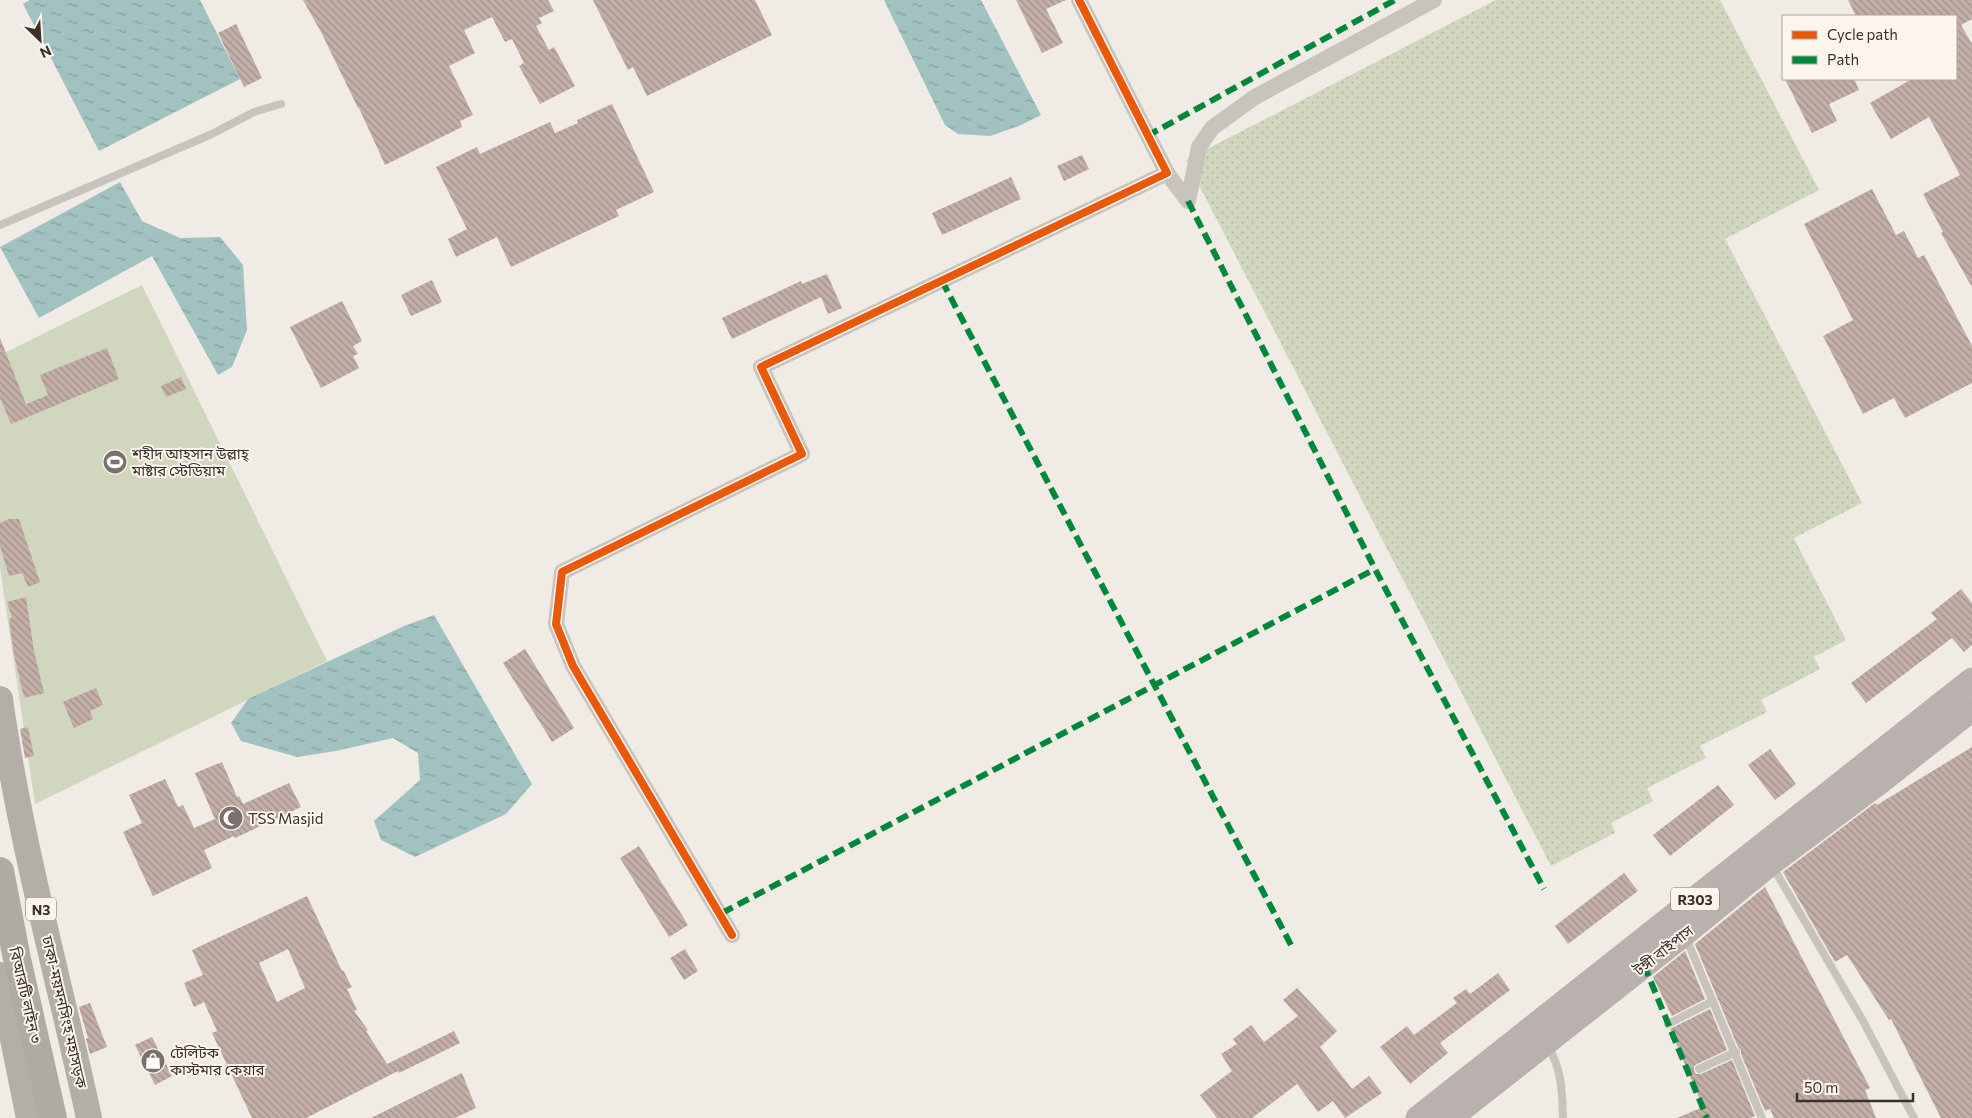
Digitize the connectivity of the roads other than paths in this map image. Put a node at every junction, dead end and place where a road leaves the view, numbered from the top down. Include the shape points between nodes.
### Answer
1 (1079, 0) edge
2 (1434, 0) edge
3 (281, 104) dead end
4 (1168, 173) junction
5 (0, 225) edge
6 (1972, 680) edge
7 (0, 699) edge
8 (1972, 709) edge
9 (1771, 863) junction
10 (0, 871) edge
11 (1684, 934) junction
12 (732, 936) dead end
13 (0, 975) edge
14 (1714, 1001) junction
15 (1668, 1024) dead end
16 (1546, 1042) junction
17 (1736, 1052) junction
18 (1699, 1069) dead end
19 (1760, 1117) edge
20 (29, 1118) edge
21 (53, 1118) edge
22 (90, 1118) edge
23 (1418, 1118) edge
24 (1450, 1118) edge
25 (1564, 1118) edge
26 (1914, 1118) edge

1 - 4 street
2 - 4 street via 1255,97 1212,128 1199,147 1188,201
3 - 5 lane via 254,112 212,134
4 - 12 street via 761,367 802,454 562,572 556,624 573,666
6 - 23 main road, R303
7 - 22 highway, ঢাকা-ময়মনসিংহ মহাসড়ক / N3 via 33,876
8 - 9 main road, টঙ্গী বাইপাস / R303
9 - 11 main road, টঙ্গী বাইপাস / R303
9 - 26 lane via 1863,1021
10 - 21 highway, বিআরটি লাইন ৩
11 - 14 lane
11 - 16 main road, টঙ্গী বাইপাস / R303
13 - 20 highway
14 - 15 lane
14 - 17 lane
16 - 24 main road, টঙ্গী বাইপাস / R303
16 - 25 lane via 1557,1061
17 - 18 lane
17 - 19 lane

